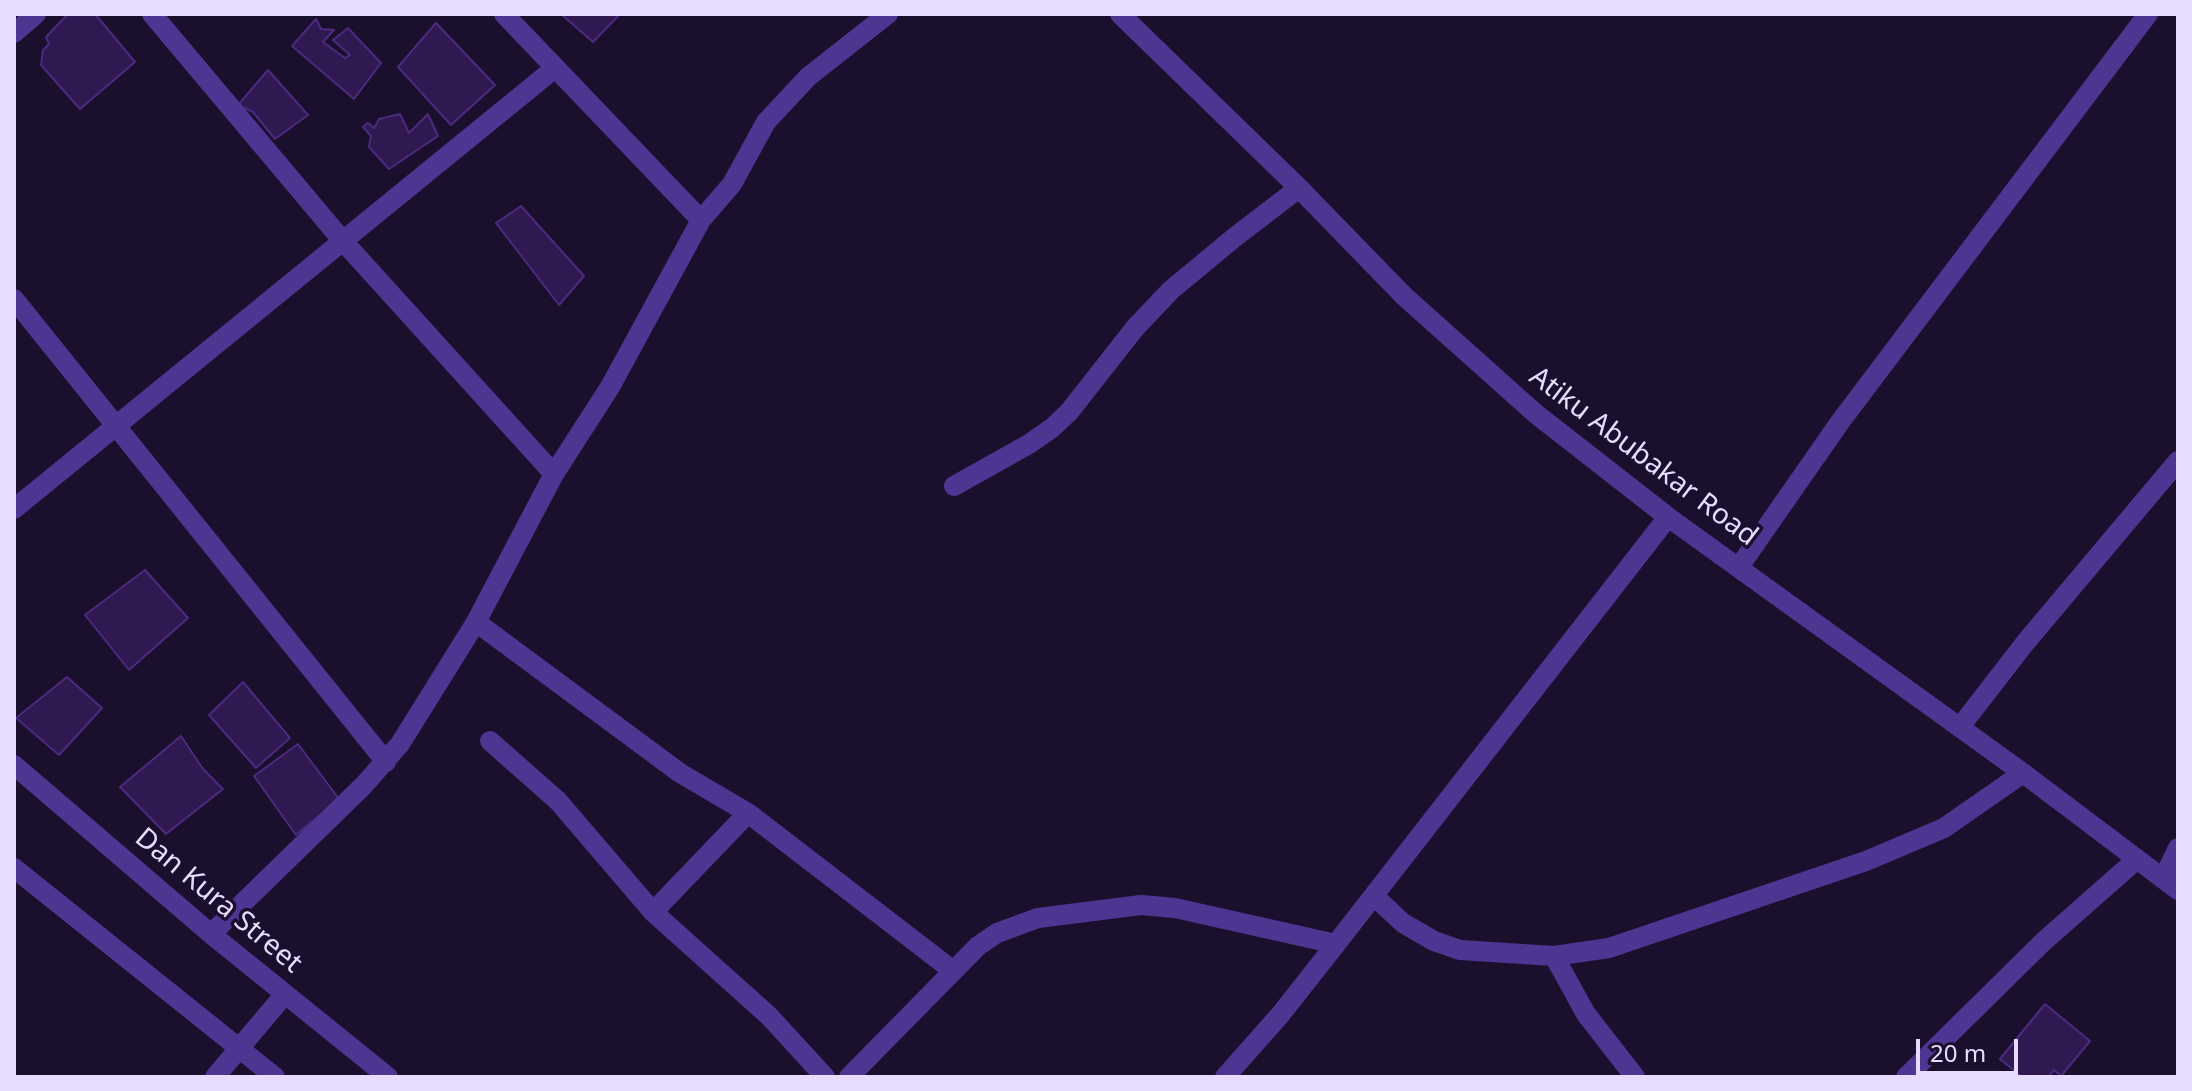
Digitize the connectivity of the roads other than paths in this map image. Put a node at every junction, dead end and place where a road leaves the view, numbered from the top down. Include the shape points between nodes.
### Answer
1 (36, 14) edge
2 (152, 14) edge
3 (504, 14) edge
4 (888, 14) edge
5 (1120, 14) edge
6 (2148, 14) edge
7 (14, 33) edge
8 (555, 68) junction
9 (1299, 188) junction
10 (701, 220) junction
11 (342, 240) junction
12 (14, 299) edge
13 (116, 426) junction
14 (2178, 461) edge
15 (554, 474) junction
16 (954, 486) dead end
17 (14, 509) edge
18 (1668, 517) junction
19 (1739, 567) junction
20 (476, 622) junction
21 (1960, 727) junction
22 (490, 741) dead end
23 (386, 762) junction
24 (14, 765) edge
25 (2023, 773) junction
26 (748, 813) junction
27 (2178, 848) edge
28 (2136, 860) junction
29 (14, 868) edge
30 (2170, 884) edge
31 (1374, 896) junction
32 (653, 912) junction
33 (211, 934) junction
34 (1336, 944) junction
35 (1554, 956) junction
36 (952, 970) junction
37 (285, 994) junction
38 (239, 1048) junction
39 (215, 1077) edge
40 (275, 1077) edge
41 (388, 1077) edge
42 (825, 1077) edge
43 (849, 1077) edge
44 (1225, 1077) edge
45 (1635, 1077) edge
46 (1906, 1077) edge

1 - 7 street
2 - 11 street
3 - 8 street
4 - 10 street via 787,98 766,122 732,184
5 - 9 street, Atiku Abubakar Road
6 - 19 street via 1840,422
8 - 10 street
8 - 11 street
9 - 16 street via 1171,290 1052,428
9 - 18 street, Atiku Abubakar Road via 1468,354
10 - 15 street via 610,387
11 - 13 street
11 - 15 street
12 - 13 street
13 - 17 street
13 - 23 street
14 - 21 street
15 - 20 street
18 - 19 street, Atiku Abubakar Road
18 - 31 street
19 - 21 street, Atiku Abubakar Road
20 - 23 street
20 - 26 street via 680,773
21 - 25 street, Atiku Abubakar Road
22 - 32 street via 558,801
23 - 33 street
24 - 33 street, Dan Kura Street
25 - 28 street, Atiku Abubakar Road
25 - 35 street via 1944,828 1866,861 1609,948
26 - 32 street
26 - 36 street
27 - 30 street
28 - 30 street, Atiku Abubakar Road
28 - 46 street via 2043,942
29 - 38 street
31 - 34 street
31 - 35 street via 1403,923 1460,950
32 - 42 street via 769,1016
33 - 37 street, Dan Kura Street
34 - 36 street via 1141,905 1015,924 978,946
34 - 44 street
35 - 45 street via 1586,1014
36 - 43 street
37 - 38 street
37 - 41 street, Dan Kura Street
38 - 39 street
38 - 40 street

